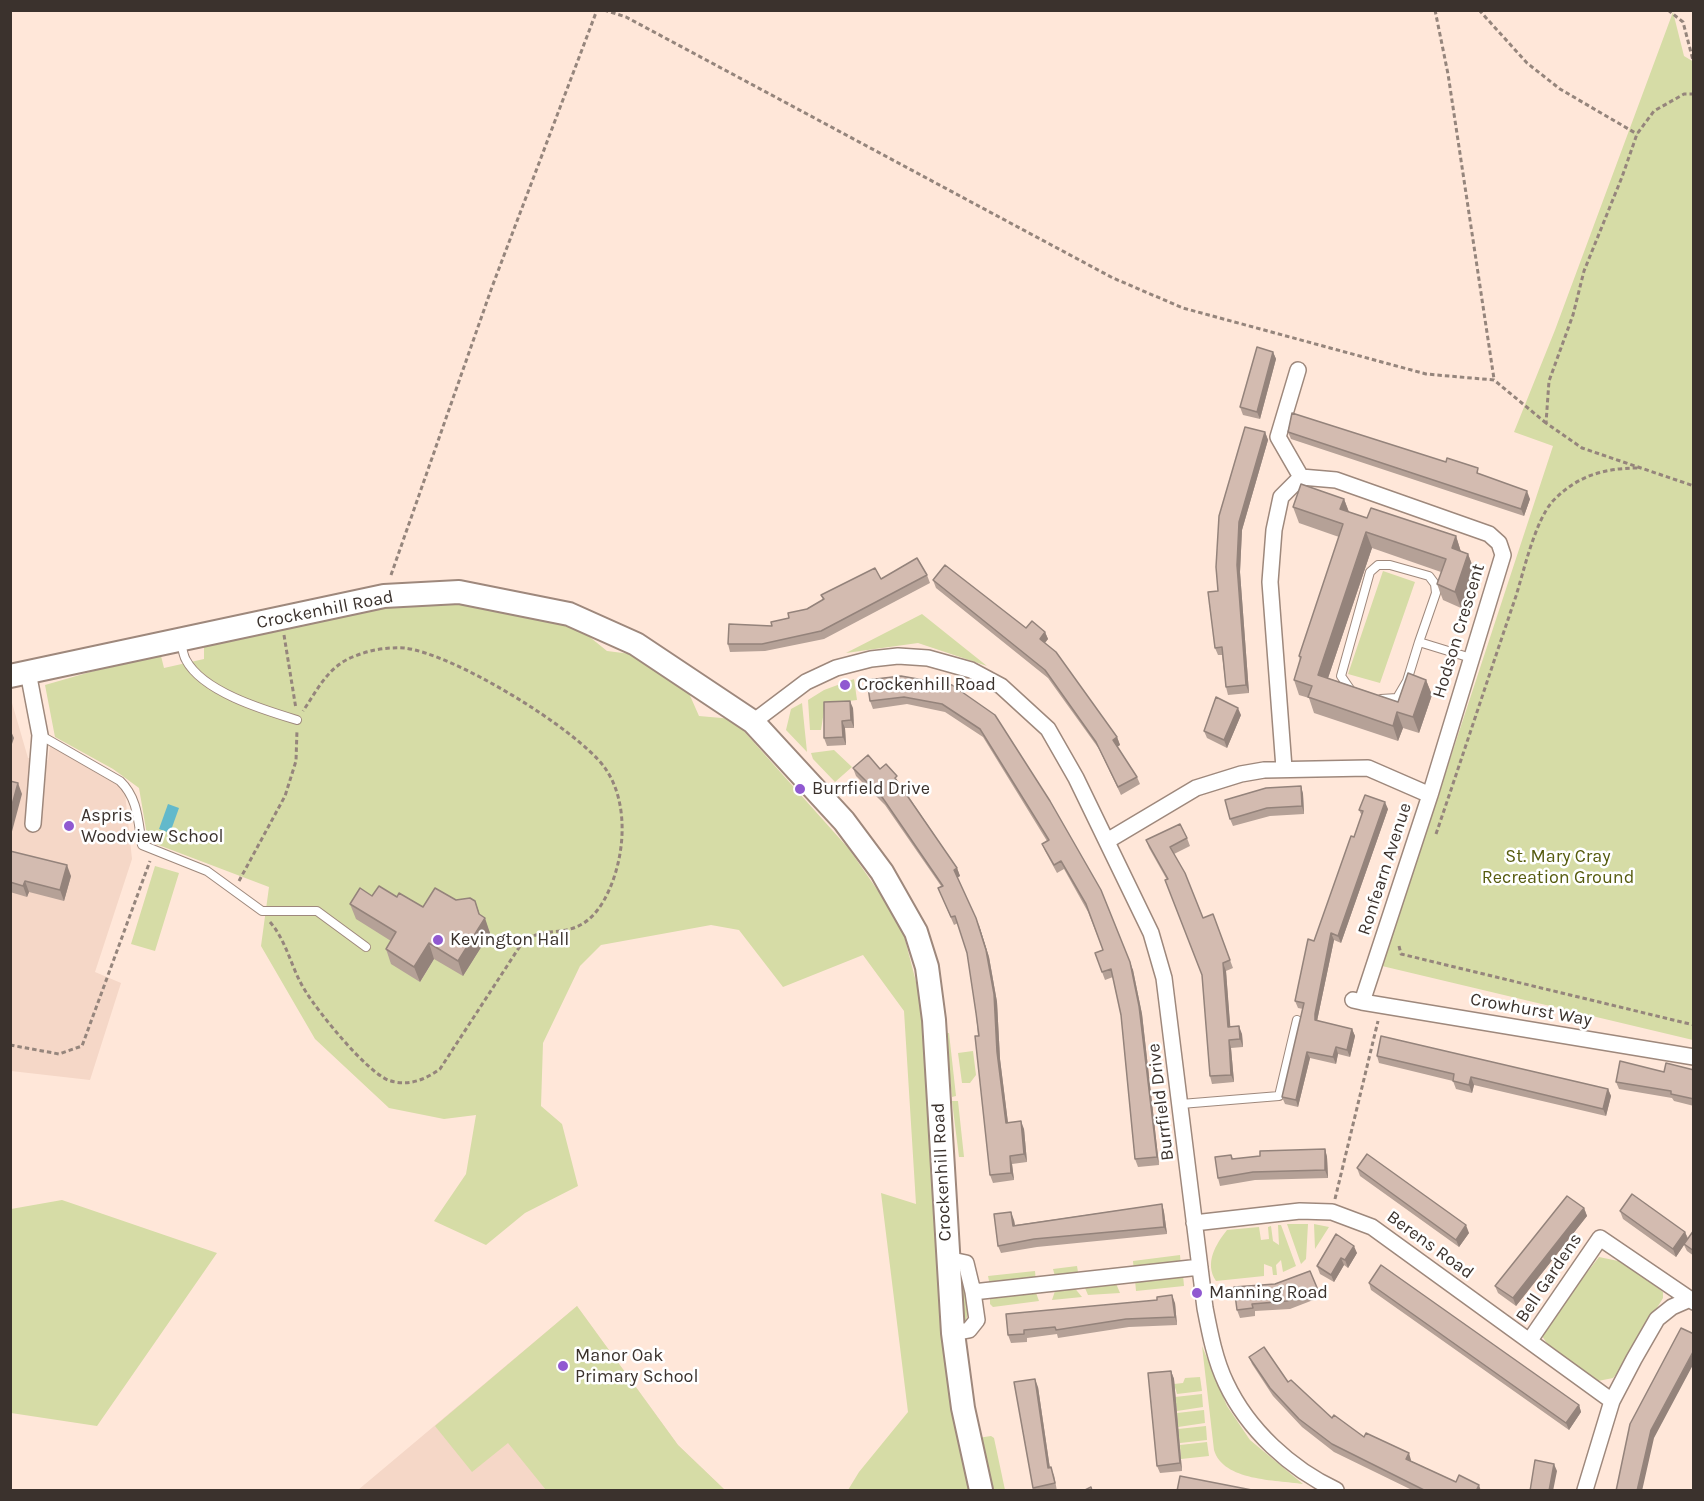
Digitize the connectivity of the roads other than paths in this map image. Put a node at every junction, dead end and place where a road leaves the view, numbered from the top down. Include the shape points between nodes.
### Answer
1 (1298, 370) dead end
2 (1301, 477) junction
3 (181, 640) junction
4 (1419, 642) junction
5 (1471, 658) junction
6 (20, 674) edge
7 (1357, 692) edge
8 (1367, 695) edge
9 (297, 720) road end
10 (753, 722) junction
11 (40, 735) junction
12 (1284, 768) junction
13 (1430, 795) junction
14 (33, 824) dead end
15 (1107, 841) junction
16 (366, 947) dead end
17 (1358, 1001) joint
18 (1297, 1020) edge
19 (1694, 1057) edge
20 (1181, 1104) junction
21 (1194, 1222) junction
22 (947, 1259) junction
23 (1200, 1266) junction
24 (973, 1292) junction
25 (1691, 1301) edge
26 (953, 1333) junction
27 (1530, 1340) junction
28 (1612, 1401) junction
29 (981, 1491) edge
30 (1336, 1491) edge
31 (1585, 1491) edge

1 - 2 street via 1278,437
2 - 5 street, Hodson Crescent via 1336,480 1490,534 1499,543 1501,565
2 - 12 street via 1281,496 1270,582
3 - 6 main road, Crockenhill Road
3 - 9 lane via 185,660 202,680 255,707
3 - 10 main road, Crockenhill Road via 384,596 459,592 569,614 636,644
4 - 5 lane
4 - 7 lane via 1436,593 1435,584 1429,576 1378,565 1370,572 1341,676 1347,688
4 - 8 lane via 1407,681 1397,698
5 - 13 street, Hodson Crescent
6 - 11 street
10 - 15 street, Burrfield Drive via 806,682 871,658 928,658 971,670 1001,686 1048,729
10 - 22 main road, Crockenhill Road via 844,821 882,872 916,932 927,966 934,1020
11 - 14 street
11 - 16 lane via 120,781 135,801 142,845 207,871 262,911 317,911
12 - 13 street, Ronfearn Avenue via 1368,768
12 - 15 street, Ronfearn Avenue via 1241,774 1196,788
13 - 17 street, Ronfearn Avenue
15 - 20 street, Burrfield Drive via 1151,933 1170,1008
17 - 19 street, Crowhurst Way
18 - 20 lane via 1279,1096
20 - 21 street, Burrfield Drive
21 - 23 street, Burrfield Drive
21 - 27 street, Berens Road via 1300,1211 1332,1212 1372,1227
22 - 24 street via 966,1263
22 - 26 main road, Crockenhill Road
23 - 24 street
23 - 30 street, Burrfield Drive via 1210,1335 1226,1385 1272,1446
24 - 26 street via 977,1320 969,1330
25 - 27 street, Bell Gardens via 1600,1238
25 - 28 street via 1672,1307 1657,1319
26 - 29 main road, Crockenhill Road
27 - 28 street, Berens Road
28 - 31 street

